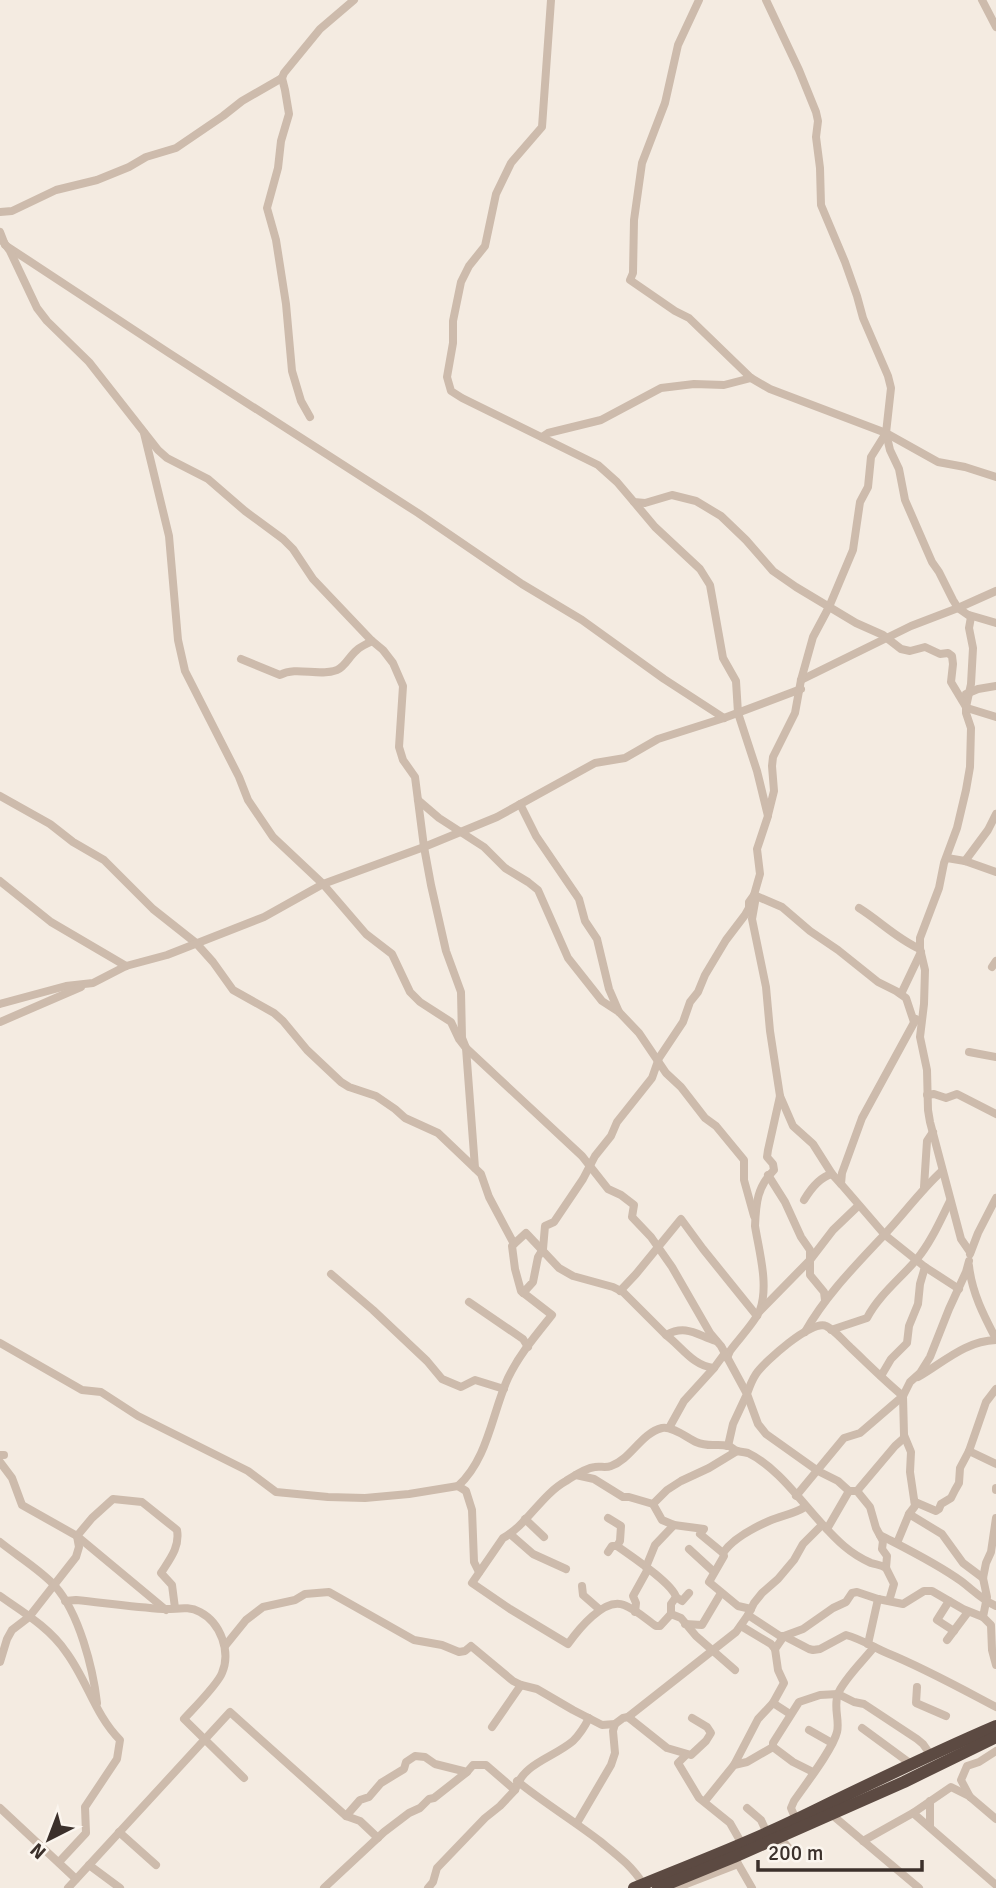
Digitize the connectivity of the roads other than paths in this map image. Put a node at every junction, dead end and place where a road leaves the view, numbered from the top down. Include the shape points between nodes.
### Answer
1 (354, 0) edge
2 (551, 0) edge
3 (699, 0) edge
4 (766, 0) edge
5 (982, 0) edge
6 (996, 27) edge
7 (282, 78) junction
8 (0, 212) edge
9 (0, 232) edge
10 (3, 241) edge
11 (751, 377) junction
12 (310, 417) dead end
13 (144, 433) junction
14 (886, 433) junction
15 (542, 437) junction
16 (996, 477) edge
17 (634, 502) junction
18 (996, 591) edge
19 (829, 607) junction
20 (958, 608) junction
21 (969, 615) junction
22 (996, 623) edge
23 (887, 638) junction
24 (372, 641) junction
25 (241, 659) dead end
26 (801, 685) junction
27 (996, 686) edge
28 (964, 695) junction
29 (966, 708) junction
30 (738, 713) junction
31 (996, 717) edge
32 (724, 718) junction
33 (0, 796) edge
34 (418, 800) junction
35 (520, 804) junction
36 (996, 814) edge
37 (768, 816) junction
38 (462, 832) junction
39 (424, 847) junction
40 (947, 858) junction
41 (965, 861) junction
42 (996, 872) edge
43 (0, 881) edge
44 (323, 884) junction
45 (754, 895) junction
46 (859, 908) dead end
47 (195, 943) junction
48 (920, 951) junction
49 (125, 966) junction
50 (90, 983) junction
51 (901, 994) junction
52 (0, 1004) edge
53 (924, 1004) junction
54 (619, 1012) junction
55 (0, 1022) edge
56 (914, 1022) junction
57 (466, 1048) junction
58 (969, 1052) dead end
59 (996, 1057) edge
60 (658, 1062) junction
61 (927, 1095) junction
62 (780, 1096) junction
63 (996, 1114) edge
64 (933, 1132) junction
65 (590, 1165) junction
66 (475, 1168) junction
67 (942, 1171) junction
68 (832, 1174) junction
69 (768, 1175) junction
70 (841, 1184) junction
71 (923, 1187) junction
72 (996, 1198) edge
73 (804, 1200) dead end
74 (950, 1201) junction
75 (858, 1206) junction
76 (755, 1219) junction
77 (885, 1235) junction
78 (514, 1244) junction
79 (658, 1247) junction
80 (543, 1249) junction
81 (969, 1257) junction
82 (917, 1259) junction
83 (810, 1261) junction
84 (925, 1267) junction
85 (331, 1274) dead end
86 (959, 1289) junction
87 (620, 1291) junction
88 (523, 1293) junction
89 (825, 1300) junction
90 (469, 1302) dead end
91 (759, 1313) junction
92 (996, 1315) edge
93 (989, 1326) junction
94 (831, 1330) junction
95 (805, 1332) junction
96 (666, 1335) junction
97 (996, 1339) edge
98 (716, 1341) junction
99 (0, 1343) edge
100 (528, 1347) junction
101 (726, 1355) junction
102 (715, 1368) junction
103 (881, 1376) junction
104 (910, 1382) junction
105 (996, 1389) edge
106 (504, 1390) junction
107 (747, 1394) junction
108 (903, 1396) junction
109 (669, 1428) junction
110 (904, 1435) junction
111 (728, 1446) junction
112 (737, 1451) junction
113 (969, 1451) junction
114 (1, 1457) edge
115 (996, 1464) edge
116 (818, 1471) junction
117 (576, 1475) junction
118 (457, 1486) junction
119 (853, 1491) junction
120 (796, 1496) junction
121 (915, 1502) junction
122 (653, 1504) junction
123 (805, 1507) junction
124 (909, 1514) junction
125 (608, 1518) dead end
126 (996, 1518) edge
127 (525, 1519) junction
128 (674, 1525) junction
129 (825, 1527) junction
130 (510, 1534) junction
131 (880, 1535) junction
132 (77, 1536) junction
133 (544, 1537) dead end
134 (0, 1542) edge
135 (897, 1543) junction
136 (617, 1546) junction
137 (689, 1549) dead end
138 (608, 1552) dead end
139 (723, 1553) junction
140 (994, 1553) edge
141 (647, 1568) junction
142 (886, 1568) junction
143 (566, 1569) dead end
144 (479, 1572) junction
145 (714, 1572) junction
146 (983, 1578) junction
147 (54, 1585) junction
148 (583, 1586) dead end
149 (689, 1593) dead end
150 (721, 1593) junction
151 (0, 1596) edge
152 (676, 1597) junction
153 (878, 1600) junction
154 (65, 1601) junction
155 (889, 1601) junction
156 (949, 1601) junction
157 (986, 1602) junction
158 (996, 1606) edge
159 (171, 1609) junction
160 (599, 1609) junction
161 (635, 1612) junction
162 (749, 1612) junction
163 (968, 1612) junction
164 (671, 1614) junction
165 (29, 1617) junction
166 (983, 1617) junction
167 (685, 1624) junction
168 (741, 1626) junction
169 (954, 1631) junction
170 (784, 1636) junction
171 (947, 1640) dead end
172 (871, 1645) junction
173 (225, 1646) junction
174 (775, 1649) junction
175 (713, 1651) junction
176 (1, 1655) edge
177 (996, 1665) edge
178 (735, 1670) dead end
179 (522, 1685) junction
180 (917, 1688) dead end
181 (838, 1694) junction
182 (773, 1703) junction
183 (996, 1707) edge
184 (97, 1708) junction
185 (790, 1714) junction
186 (946, 1716) dead end
187 (628, 1717) junction
188 (589, 1718) junction
189 (697, 1721) dead end
190 (615, 1724) junction
191 (996, 1726) edge
192 (492, 1727) dead end
193 (863, 1728) dead end
194 (809, 1730) dead end
195 (996, 1737) edge
196 (205, 1740) junction
197 (832, 1743) junction
198 (773, 1747) junction
199 (996, 1751) edge
200 (930, 1754) junction
201 (686, 1755) junction
202 (911, 1764) junction
203 (734, 1765) junction
204 (467, 1772) junction
205 (813, 1772) junction
206 (244, 1778) dead end
207 (516, 1786) junction
208 (970, 1797) junction
209 (705, 1801) junction
210 (930, 1801) junction
211 (0, 1808) edge
212 (747, 1808) dead end
213 (913, 1813) junction
214 (831, 1814) junction
215 (346, 1816) junction
216 (996, 1819) edge
217 (796, 1820) junction
218 (577, 1824) junction
219 (930, 1826) junction
220 (119, 1832) junction
221 (773, 1835) junction
222 (378, 1838) junction
223 (863, 1841) junction
224 (742, 1844) junction
225 (797, 1857) dead end
226 (736, 1861) junction
227 (59, 1862) junction
228 (89, 1865) junction
229 (156, 1865) dead end
230 (76, 1878) junction
231 (996, 1885) edge
232 (639, 1886) edge
233 (68, 1888) edge
234 (120, 1888) edge
235 (324, 1888) edge
236 (428, 1888) edge
237 (658, 1888) edge
238 (676, 1888) edge
239 (752, 1888) edge
240 (919, 1888) edge

1 - 7 street via 320,29
2 - 15 street via 542,127 511,163 496,194 485,246 461,282 447,377 451,391
3 - 11 street via 678,45 665,103 642,163 630,280 688,318
4 - 14 street via 816,112 821,205 888,376
5 - 6 street
7 - 8 street via 176,148
7 - 12 street via 289,114 267,208 281,265 292,371
9 - 10 street
10 - 13 street via 47,321 89,362
10 - 32 street
11 - 14 street via 770,389
11 - 15 street via 724,385 660,388 601,420
13 - 24 street via 167,458 208,479 283,539 313,579
13 - 44 street via 169,536 185,671 248,800 273,837
14 - 16 street via 937,462
14 - 19 street via 872,457 853,551
14 - 20 street via 909,513
15 - 17 street via 598,465
17 - 19 street via 672,495 710,508 779,576
17 - 30 street via 705,575 723,658 736,681
18 - 20 street
19 - 23 street
19 - 26 street via 813,637
20 - 21 street
20 - 23 street
21 - 22 street
21 - 28 street via 971,684
23 - 26 street
23 - 28 street via 906,651 925,647 948,653 953,664 951,682
24 - 25 street via 356,650 339,670 289,670 280,675
24 - 34 street via 393,663 403,686 399,747 415,777
26 - 30 street
26 - 37 street via 795,713 773,757 774,791
27 - 28 street
28 - 29 street
29 - 31 street
29 - 40 street via 971,728 970,772
30 - 32 street
30 - 37 street
32 - 35 street via 658,739 625,758 596,763
33 - 47 street via 104,860
34 - 38 street
34 - 39 street
35 - 38 street
35 - 54 street via 579,899 585,921 597,939 608,989
36 - 41 street
37 - 45 street via 757,849 760,874
38 - 39 street
38 - 54 street via 538,890 568,958 602,1001
39 - 44 street
39 - 57 street via 446,951 461,992
40 - 41 street
40 - 48 street via 920,938
41 - 42 street
43 - 49 street via 51,922
44 - 47 street via 264,918
44 - 57 street via 366,934 392,954 410,992 451,1022
45 - 51 street via 782,907 878,982
45 - 60 street
45 - 62 street via 752,919
46 - 48 street
47 - 49 street
47 - 66 street via 233,990 274,1013 341,1082 376,1096 405,1118 433,1130
48 - 51 street
48 - 53 street via 925,970
49 - 50 street
50 - 52 street
50 - 55 street
51 - 56 street
53 - 56 street
53 - 61 street via 920,1037
54 - 60 street
56 - 70 street via 862,1118
57 - 65 street
57 - 66 street
58 - 59 street
60 - 65 street via 652,1078
60 - 76 street via 744,1160 744,1180
61 - 63 street via 946,1098 957,1094
61 - 64 street
62 - 68 street via 793,1126 813,1144
62 - 69 street via 767,1157 774,1170
64 - 67 street
64 - 71 street via 927,1141
65 - 79 street via 608,1189 634,1205 632,1217
65 - 80 street via 554,1222 545,1226
66 - 78 street
67 - 71 street
67 - 74 street
68 - 70 street
68 - 73 street
69 - 76 street
69 - 83 street via 810,1250
70 - 75 street
71 - 77 street
72 - 81 street
74 - 81 street
74 - 82 street
75 - 77 street
75 - 83 street
76 - 91 street via 764,1271
77 - 82 street
77 - 89 street
78 - 80 street via 526,1233
78 - 88 street via 515,1269
79 - 87 street
79 - 91 street via 681,1219
79 - 98 street
80 - 87 street via 573,1276
80 - 88 street via 533,1282
81 - 86 street
81 - 93 street via 974,1291
82 - 84 street
82 - 94 street via 867,1318
83 - 89 street via 810,1275
83 - 91 street
84 - 86 street
84 - 103 street via 907,1343
85 - 106 street via 442,1379 461,1387 475,1380
86 - 104 street via 930,1357
87 - 96 street
88 - 100 street via 552,1315
89 - 95 street
90 - 100 street
91 - 101 street
92 - 93 street
93 - 97 street
94 - 95 street via 821,1325
94 - 103 street
95 - 107 street via 764,1365
96 - 98 street via 685,1330
96 - 102 street via 694,1362
97 - 104 street via 962,1349
98 - 101 street
99 - 118 street via 82,1390 101,1392 138,1416 248,1471 276,1492 365,1498
100 - 106 street
101 - 102 street
101 - 107 street
102 - 109 street via 684,1401
103 - 108 street
104 - 108 street
105 - 113 street via 986,1402
106 - 118 street via 483,1448
107 - 111 street
107 - 116 street via 766,1434
108 - 110 street
108 - 116 street via 860,1433 844,1438
109 - 111 street via 700,1444
109 - 117 street via 651,1434 610,1467 594,1467
110 - 119 street
110 - 121 street via 911,1452
111 - 112 street
112 - 120 street via 767,1466
112 - 122 street via 681,1481
113 - 115 street
113 - 121 street via 948,1501 936,1511
114 - 132 street via 22,1505
116 - 119 street
116 - 120 street
117 - 122 street via 594,1479 623,1497
117 - 127 street
118 - 144 street via 466,1491 472,1510 474,1562
119 - 129 street
119 - 131 street via 870,1507
120 - 123 street
121 - 124 street
122 - 128 street via 662,1520
123 - 129 street
123 - 139 street via 755,1528
124 - 135 street
124 - 146 street via 942,1534 963,1563
125 - 136 street via 621,1526
126 - 140 street
127 - 130 street
127 - 133 street
128 - 139 street via 704,1530 700,1534
128 - 141 street via 655,1545
129 - 142 street via 846,1548
129 - 162 street via 803,1544
130 - 143 street via 533,1554
130 - 144 street
131 - 135 street
131 - 142 street
132 - 147 street via 79,1552
132 - 159 street
132 - 159 street via 113,1499 142,1502 177,1530 177,1548 161,1573 172,1585
134 - 147 street
135 - 157 street
136 - 138 street
136 - 141 street
137 - 145 street
139 - 145 street
140 - 146 street
141 - 152 street
141 - 161 street via 633,1596
142 - 155 street via 894,1584
144 - 160 street via 472,1583 568,1644
145 - 150 street via 706,1586
146 - 157 street
147 - 154 street
147 - 165 street
148 - 160 street via 583,1595
149 - 152 street via 682,1601
150 - 162 street
150 - 167 street via 702,1625
151 - 165 street
152 - 164 street
153 - 155 street
153 - 170 street via 852,1593 846,1602
153 - 172 street
154 - 159 street
154 - 184 street via 85,1646
155 - 156 street via 903,1604 932,1591
156 - 163 street
156 - 169 street via 937,1620
157 - 158 street
157 - 166 street
159 - 173 street via 200,1612 215,1625
160 - 161 street via 613,1603
161 - 164 street via 656,1626
162 - 168 street
162 - 170 street
163 - 166 street
163 - 169 street
164 - 167 street
165 - 176 street via 12,1630
165 - 184 street via 66,1651
166 - 177 street via 991,1625
167 - 175 street
168 - 174 street
168 - 175 street
169 - 171 street
170 - 172 street via 809,1650 846,1635
170 - 174 street
172 - 181 street via 864,1662
172 - 183 street
173 - 179 street via 263,1607 329,1592 414,1640 459,1652 471,1646
173 - 196 street via 222,1675 184,1719
174 - 182 street via 784,1683
175 - 178 street
175 - 187 street
179 - 188 street
179 - 192 street
180 - 186 street via 916,1703
181 - 185 street via 799,1702
181 - 197 street via 837,1734
181 - 200 street via 864,1704 917,1739
182 - 185 street
182 - 203 street via 758,1719
184 - 227 street via 120,1740 117,1759 85,1807 86,1833
185 - 198 street
187 - 190 street
187 - 201 street via 667,1748
188 - 190 street via 603,1725
188 - 207 street via 573,1740 526,1770
189 - 201 street via 711,1733 695,1752
190 - 218 street via 611,1765
191 - 200 highway
193 - 202 street
194 - 197 street
195 - 214 highway
196 - 206 street
196 - 215 street via 230,1712
196 - 220 street
197 - 205 street
198 - 203 street
198 - 205 street
199 - 208 street via 967,1766 961,1780
200 - 202 highway
201 - 209 street via 678,1763 693,1791
202 - 217 highway
203 - 209 street
204 - 207 street via 472,1765 486,1765
204 - 215 street via 415,1756
204 - 222 street
205 - 217 street via 791,1808
207 - 218 street
207 - 236 street via 437,1868
208 - 210 street via 951,1787
208 - 216 street
209 - 224 street via 730,1823
210 - 213 street
210 - 219 street
211 - 227 street
212 - 221 street
213 - 219 street
213 - 223 street
214 - 221 highway
214 - 223 street
215 - 222 street via 360,1821
217 - 221 highway
218 - 232 street via 635,1871
219 - 231 street
220 - 228 street
220 - 229 street
221 - 224 highway
221 - 225 street
221 - 226 highway
222 - 235 street
223 - 240 street
224 - 232 highway
226 - 237 highway
226 - 238 street
226 - 239 street
227 - 230 street
228 - 230 street
228 - 234 street
230 - 233 street

